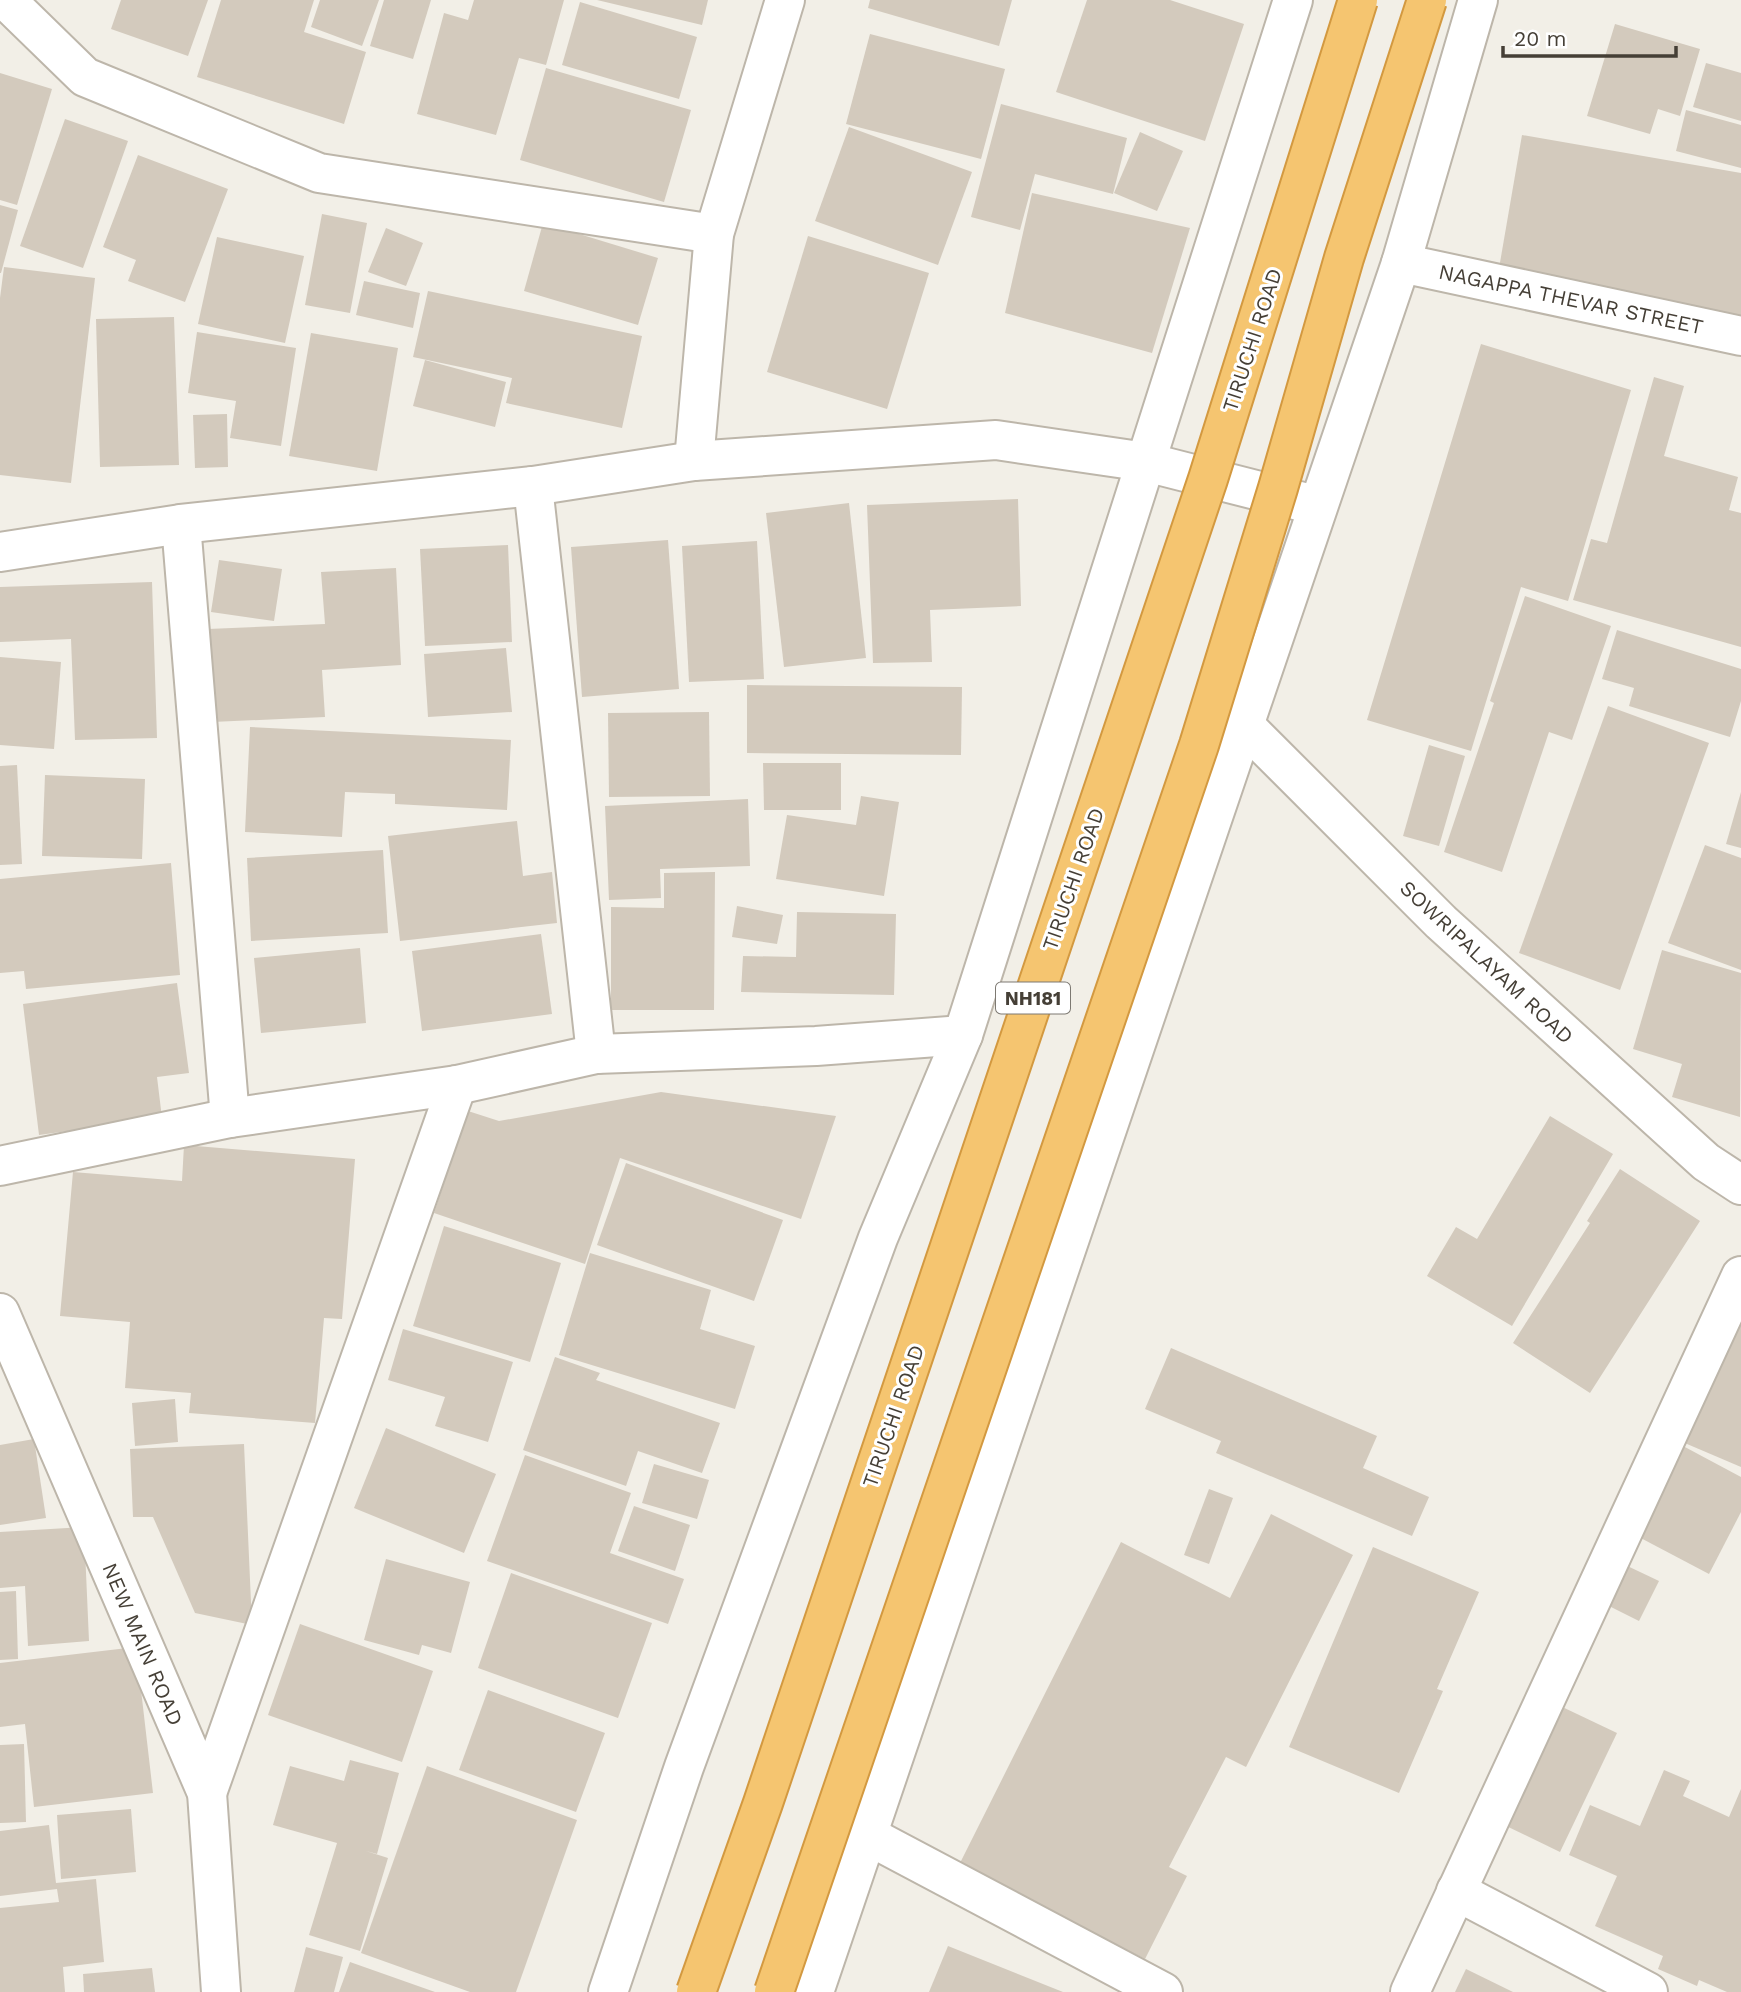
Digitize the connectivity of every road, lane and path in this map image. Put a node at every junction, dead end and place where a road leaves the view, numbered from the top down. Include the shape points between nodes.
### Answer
1 (6, 0) edge
2 (785, 0) edge
3 (1293, 0) edge
4 (1358, 0) edge
5 (1427, 0) edge
6 (1478, 0) edge
7 (715, 234) junction
8 (1401, 263) junction
9 (1741, 336) edge
10 (694, 461) junction
11 (1146, 462) junction
12 (533, 486) junction
13 (1319, 505) junction
14 (181, 524) junction
15 (0, 552) edge
16 (1245, 726) junction
17 (962, 1035) junction
18 (596, 1054) junction
19 (457, 1085) junction
20 (230, 1118) junction
21 (0, 1166) edge
22 (1740, 1179) edge
23 (1741, 1276) edge
24 (0, 1313) edge
25 (207, 1793) junction
26 (867, 1836) junction
27 (1456, 1891) junction
28 (221, 1992) edge
29 (608, 1992) edge
30 (696, 1992) edge
31 (774, 1992) edge
32 (814, 1992) edge
33 (1163, 1992) edge
34 (1410, 1992) edge
35 (1648, 1992) edge

1 - 7 street via 85,77 319,173
2 - 7 street
3 - 11 street
4 - 30 highway, TIRUCHI ROAD / NH181, bridge via 1208,479
5 - 31 highway, bridge via 1344,258 1199,746
6 - 8 street
7 - 10 street
8 - 9 street, NAGAPPA THEVAR STREET
8 - 13 street
10 - 11 street via 996,440
10 - 12 street
11 - 13 street
11 - 17 street
12 - 14 street
12 - 18 street
13 - 16 street
14 - 15 street
14 - 20 street
16 - 22 street, SOWRIPALAYAM ROAD via 1441,922 1706,1162
16 - 26 street
17 - 18 street
17 - 29 street via 878,1238 684,1767
18 - 19 street
19 - 20 street
19 - 25 street
20 - 21 street
23 - 27 street
24 - 25 street, NEW MAIN ROAD
25 - 28 street, NEW MAIN ROAD
26 - 32 street
26 - 33 street
27 - 34 street
27 - 35 street

